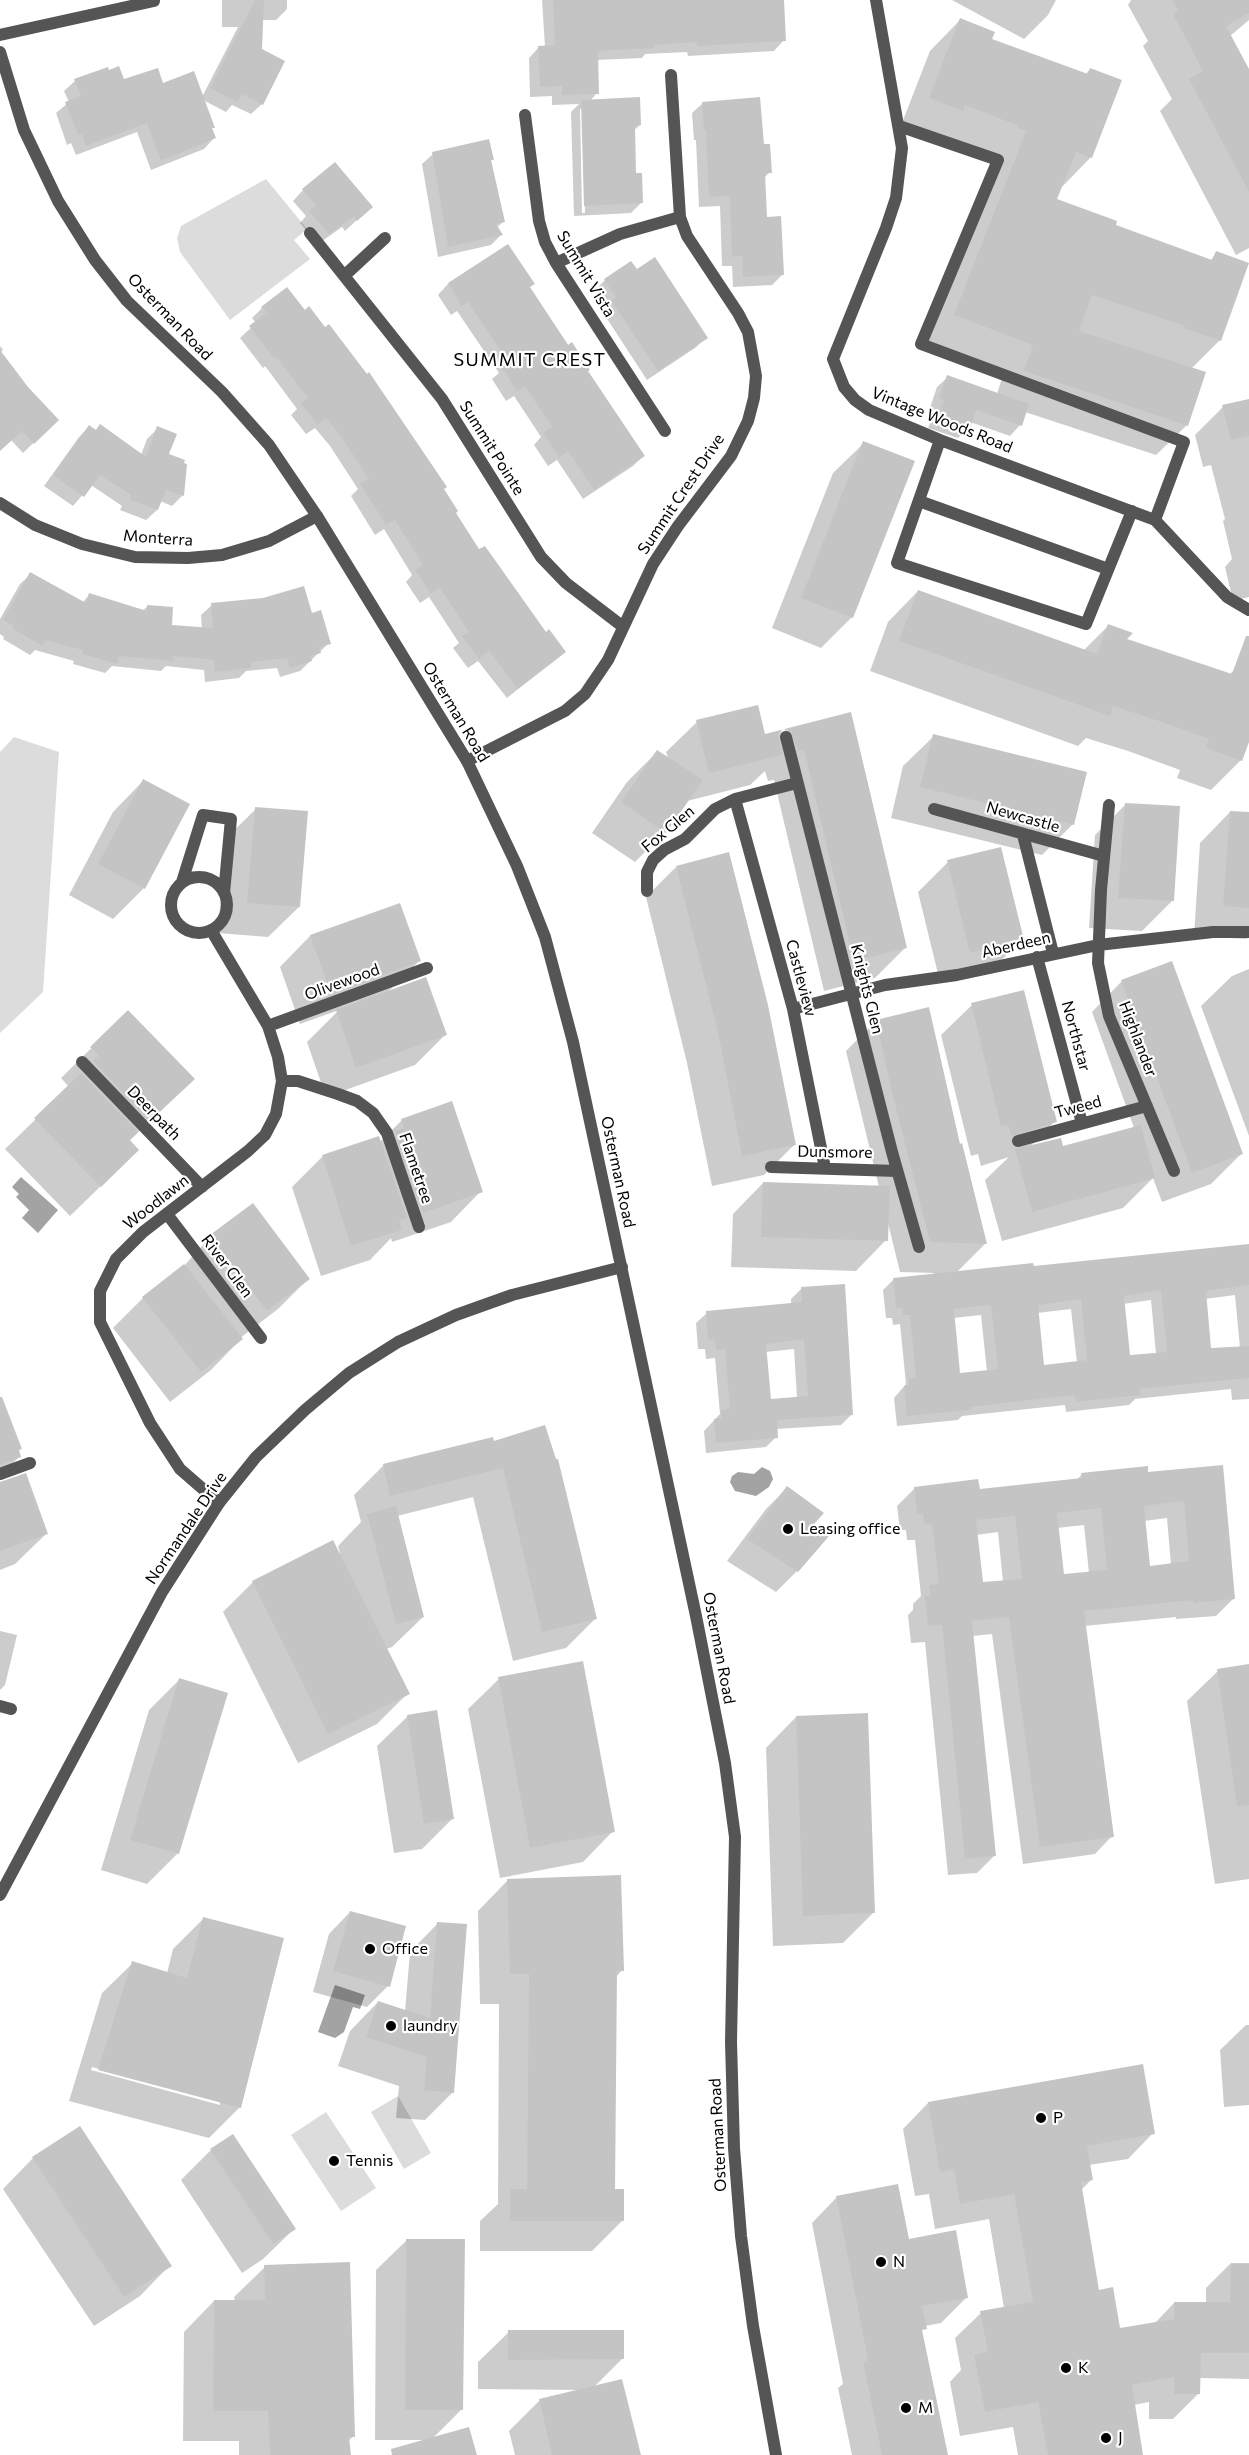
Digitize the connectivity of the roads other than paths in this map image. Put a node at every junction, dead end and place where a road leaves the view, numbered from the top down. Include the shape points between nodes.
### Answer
1 (876, 0) edge
2 (154, 1) edge
3 (0, 35) edge
4 (0, 52) edge
5 (671, 75) dead end
6 (525, 115) dead end
7 (899, 126) junction
8 (680, 217) junction
9 (310, 233) dead end
10 (385, 238) dead end
11 (556, 263) junction
12 (344, 276) junction
13 (665, 431) dead end
14 (940, 440) junction
15 (919, 501) junction
16 (0, 502) edge
17 (1132, 511) junction
18 (317, 516) junction
19 (1155, 520) junction
20 (1108, 569) junction
21 (1249, 610) edge
22 (622, 626) junction
23 (786, 737) dead end
24 (467, 761) junction
25 (797, 783) junction
26 (735, 799) junction
27 (1109, 805) dead end
28 (934, 809) dead end
29 (1023, 835) junction
30 (1104, 856) junction
31 (182, 882) junction
32 (647, 891) dead end
33 (224, 893) junction
34 (211, 930) junction
35 (1249, 932) edge
36 (1098, 945) junction
37 (1053, 953) junction
38 (1037, 957) junction
39 (427, 968) dead end
40 (851, 993) junction
41 (793, 1009) junction
42 (268, 1026) junction
43 (82, 1062) dead end
44 (282, 1081) junction
45 (1147, 1106) junction
46 (1082, 1123) junction
47 (1018, 1141) dead end
48 (771, 1167) dead end
49 (825, 1168) junction
50 (897, 1170) junction
51 (1174, 1171) dead end
52 (202, 1187) junction
53 (167, 1214) junction
54 (419, 1227) dead end
55 (919, 1247) dead end
56 (622, 1267) junction
57 (261, 1338) dead end
58 (30, 1463) dead end
59 (0, 1474) edge
60 (219, 1503) junction
61 (0, 1894) edge
62 (776, 2455) edge

1 - 7 street, Vintage Woods Road
2 - 3 street
4 - 18 street, Osterman Road via 24,130 58,201 95,260 127,301 222,392 268,445
5 - 8 street, Summit Crest Drive
6 - 11 street, Summit Vista via 539,221
7 - 14 street, Vintage Woods Road via 902,148 896,198 832,359 844,387 855,400 869,410
7 - 19 street via 998,160 921,344 1184,442
8 - 11 street via 620,234
8 - 22 street, Summit Crest Drive via 687,236 748,332 756,376 754,398 731,456 653,564
9 - 12 street, Summit Pointe
10 - 12 street
11 - 13 street, Summit Vista
12 - 22 street, Summit Pointe via 442,399 541,557 566,583
14 - 15 street
14 - 17 street, Vintage Woods Road
15 - 20 street
15 - 20 street via 897,563 1086,624
16 - 18 street, Monterra via 35,525 82,544 146,557 222,555 269,541
17 - 19 street, Vintage Woods Road
17 - 20 street
18 - 24 street, Osterman Road
19 - 21 street, Vintage Woods Road via 1227,597
22 - 24 street, Summit Crest Drive via 608,660 585,694 565,711
23 - 25 street, Knights Glen
24 - 56 street, Osterman Road via 517,866 545,938 573,1042
25 - 26 street, Fox Glen
25 - 40 street, Knights Glen
26 - 32 street, Fox Glen via 715,809 685,839 658,855 647,872
26 - 41 street, Castleview
27 - 30 street, Highlander
28 - 29 street, Newcastle
29 - 30 street, Newcastle
29 - 37 street
30 - 36 street, Highlander
31 - 33 street via 191,878 210,879
31 - 33 street via 202,815 231,819
31 - 34 street via 171,898 173,918 187,931
33 - 34 street via 226,912
34 - 42 street, Woodlawn
35 - 36 street, Aberdeen via 1213,932
36 - 37 street, Aberdeen
36 - 45 street, Highlander via 1109,1016
37 - 38 street, Aberdeen
38 - 40 street, Aberdeen
38 - 46 street, Northstar
39 - 42 street, Olivewood
40 - 41 street, Aberdeen
40 - 50 street, Knights Glen
41 - 49 street, Castleview
42 - 44 street, Woodlawn
43 - 52 street, Deerpath
44 - 52 street, Woodlawn via 276,1114 265,1135
44 - 54 street, Flametree via 298,1081 338,1094 373,1113 387,1133
45 - 46 street, Tweed
45 - 51 street, Highlander
46 - 47 street, Tweed
48 - 49 street, Dunsmore
49 - 50 street, Dunsmore
50 - 55 street, Knights Glen
52 - 53 street, Woodlawn
53 - 57 street, River Glen
53 - 60 street, Woodlawn via 116,1259 100,1292 100,1322 150,1423 180,1469
56 - 60 street, Normandale Drive via 512,1295 398,1342 349,1373 305,1410 256,1457
56 - 62 street, Osterman Road via 725,1763 735,1837 731,2042 734,2148 753,2326
58 - 59 street
60 - 61 street, Normandale Drive via 162,1592

